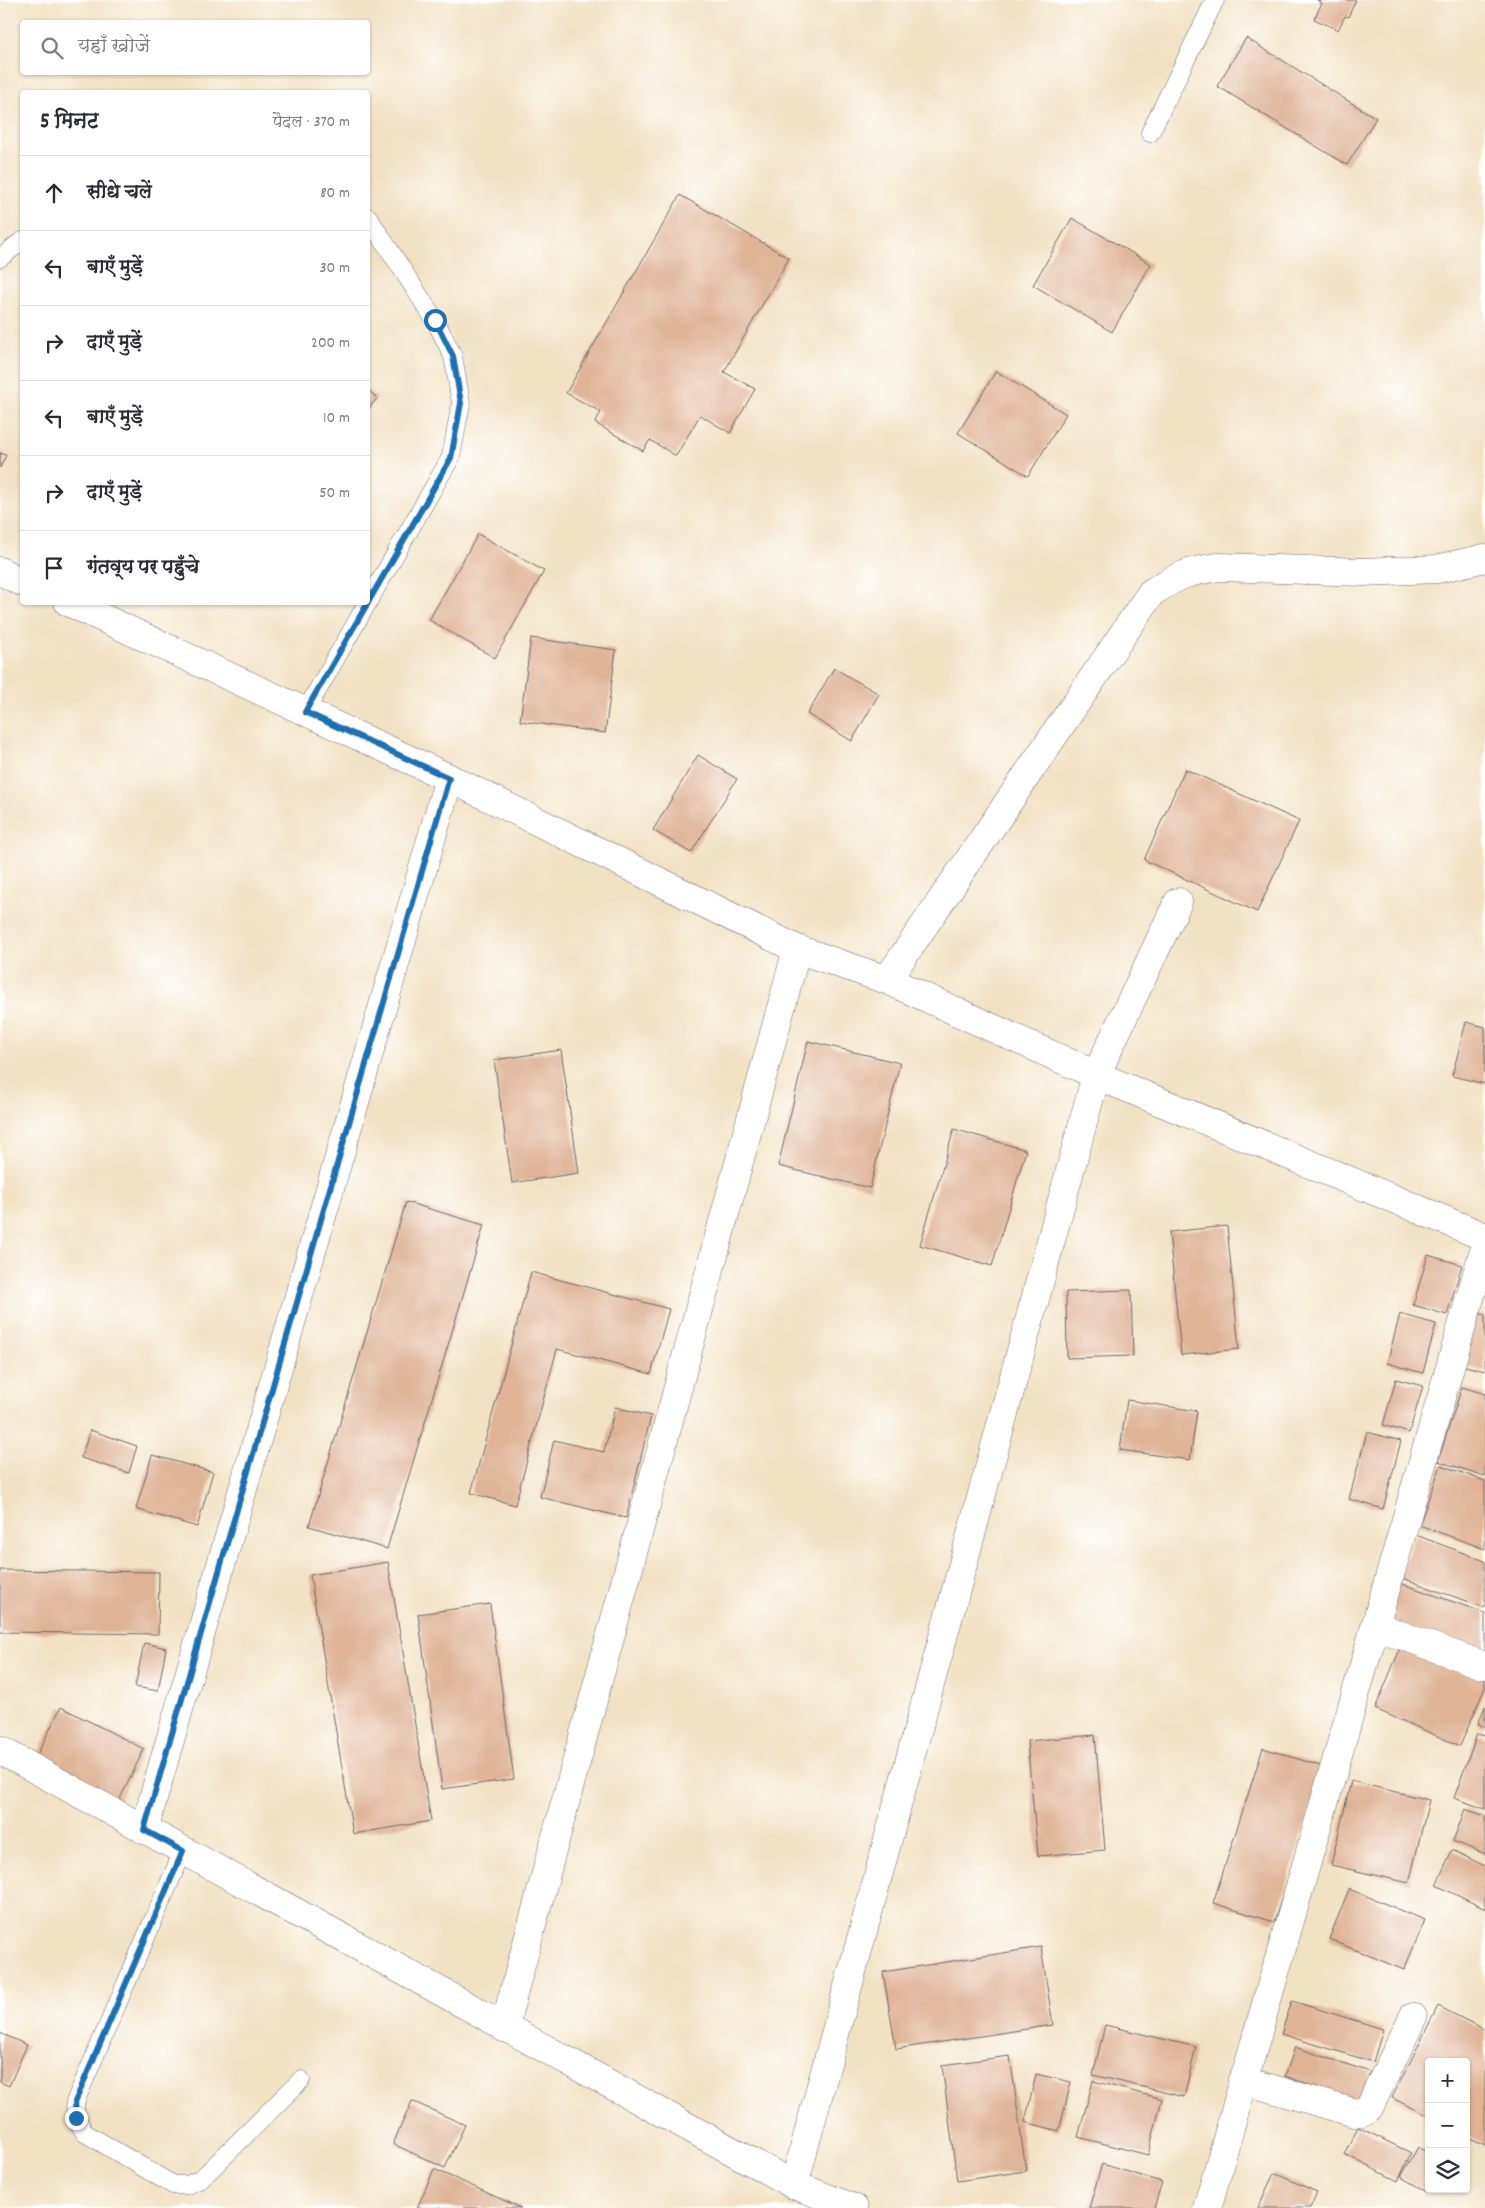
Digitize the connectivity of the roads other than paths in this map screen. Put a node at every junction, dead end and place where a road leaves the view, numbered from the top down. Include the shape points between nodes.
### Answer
1 (1215, 0) edge
2 (1150, 133) dead end
3 (370, 219) edge
4 (20, 243) edge
5 (0, 258) edge
6 (1485, 558) edge
7 (0, 571) edge
8 (20, 581) edge
9 (370, 599) edge
10 (74, 605) edge
11 (367, 605) edge
12 (305, 712) junction
13 (449, 778) junction
14 (1178, 902) dead end
15 (797, 949) junction
16 (887, 980) junction
17 (1096, 1075) junction
18 (1485, 1237) edge
19 (1485, 1246) edge
20 (1376, 1626) junction
21 (1485, 1665) edge
22 (0, 1750) edge
23 (144, 1830) junction
24 (183, 1851) junction
25 (1413, 2017) dead end
26 (504, 2028) junction
27 (301, 2080) dead end
28 (1242, 2080) junction
29 (794, 2185) junction
30 (854, 2208) edge
31 (1206, 2208) edge

1 - 2 lane
3 - 9 lane via 435,320 453,356 461,403 451,458
4 - 5 lane
6 - 16 street via 1437,569 1362,572 1219,567 1176,576 1151,593
7 - 8 street
10 - 12 street
11 - 12 lane
12 - 13 street
13 - 15 street
13 - 23 street
14 - 17 street
15 - 16 street
15 - 26 street
16 - 17 street
17 - 18 street
17 - 29 street
19 - 20 street
20 - 21 street
20 - 28 street
22 - 23 street
23 - 24 street
24 - 26 street
24 - 27 lane via 75,2102 76,2118 85,2133 173,2185 187,2185 201,2179
25 - 28 street via 1369,2108 1362,2112 1355,2113
26 - 29 street
28 - 31 street
29 - 30 street

